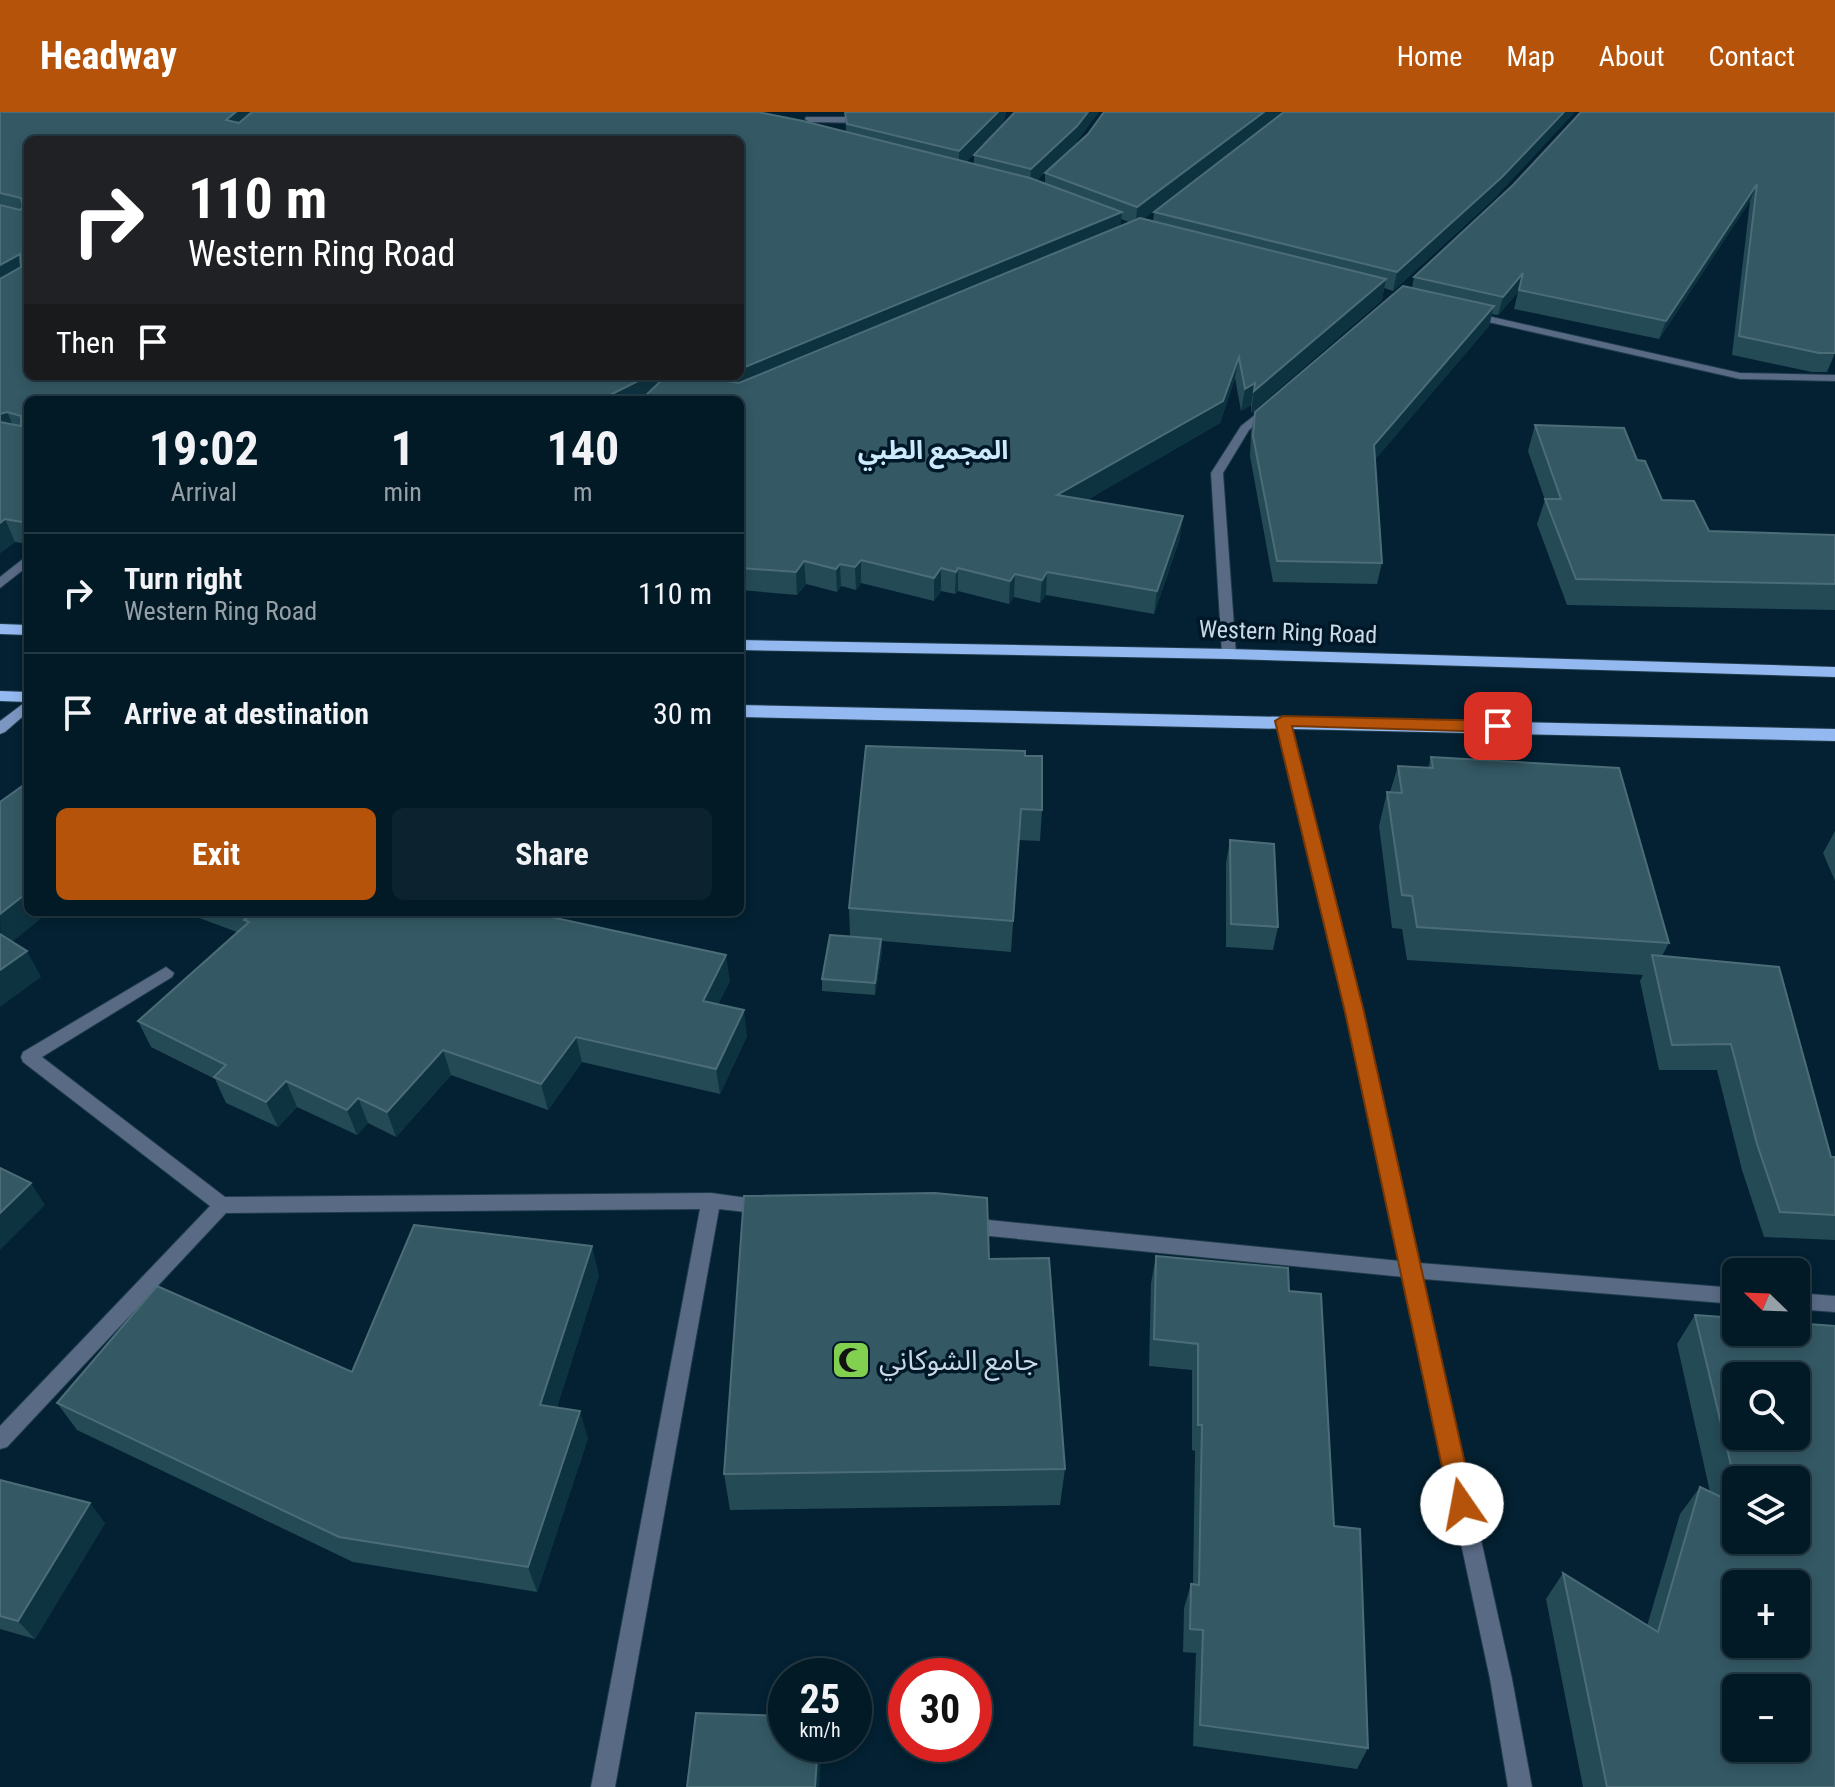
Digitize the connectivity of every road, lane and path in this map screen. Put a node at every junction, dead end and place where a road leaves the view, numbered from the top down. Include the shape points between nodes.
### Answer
1 (809, 120) edge
2 (870, 120) edge
3 (1456, 311) edge
4 (1835, 378) edge
5 (238, 380) edge
6 (219, 396) edge
7 (1280, 398) edge
8 (24, 563) edge
9 (0, 584) edge
10 (0, 629) edge
11 (24, 630) edge
12 (744, 645) edge
13 (1229, 654) junction
14 (1835, 672) edge
15 (0, 696) edge
16 (24, 697) edge
17 (24, 708) edge
18 (744, 711) edge
19 (1283, 721) junction
20 (0, 729) edge
21 (1835, 735) edge
22 (166, 973) dead end
23 (711, 1201) junction
24 (222, 1205) junction
25 (775, 1208) edge
26 (950, 1225) edge
27 (1411, 1270) junction
28 (1722, 1295) edge
29 (1810, 1302) edge
30 (1835, 1304) edge
31 (0, 1440) edge
32 (603, 1787) edge
33 (1520, 1787) edge

1 - 2 street
3 - 4 street via 1740,376
5 - 6 street
7 - 13 street via 1245,428 1217,473
8 - 9 street
10 - 11 main road
12 - 13 main road, Western Ring Road
13 - 14 main road, Western Ring Road
15 - 16 main road
17 - 20 street
18 - 19 main road
19 - 21 main road
19 - 27 street via 1355,1012
22 - 24 street via 29,1057
23 - 24 street
23 - 25 street
23 - 32 street
24 - 31 street
26 - 27 street
27 - 28 street
27 - 33 street
29 - 30 street

